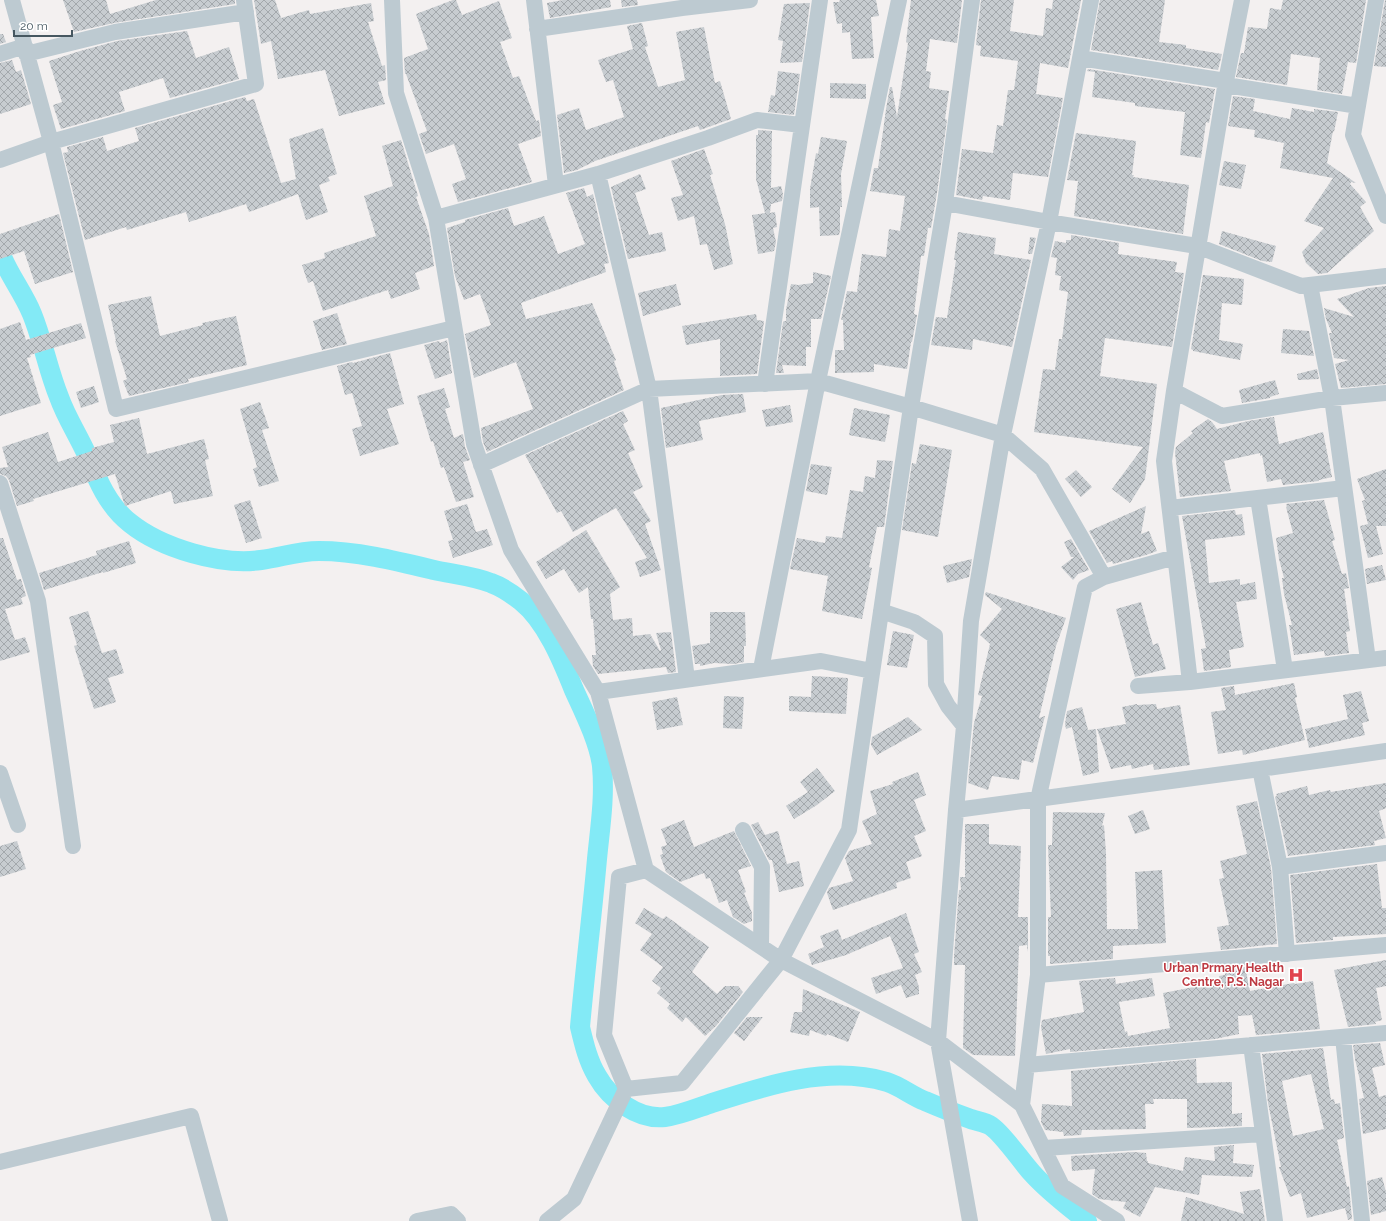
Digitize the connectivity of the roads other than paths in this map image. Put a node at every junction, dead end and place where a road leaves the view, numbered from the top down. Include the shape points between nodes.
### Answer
1 (12, 0) edge
2 (392, 0) edge
3 (534, 0) edge
4 (750, 0) edge
5 (820, 0) edge
6 (899, 0) edge
7 (972, 0) edge
8 (1091, 0) edge
9 (1242, 0) edge
10 (1376, 0) edge
11 (245, 6) edge
12 (538, 29) junction
13 (26, 50) junction
14 (0, 54) edge
15 (1080, 58) junction
16 (1226, 83) junction
17 (1358, 106) junction
18 (802, 126) junction
19 (51, 142) junction
20 (0, 160) edge
21 (598, 174) junction
22 (556, 185) junction
23 (945, 203) junction
24 (1386, 216) edge
25 (436, 218) junction
26 (1049, 222) junction
27 (1198, 248) junction
28 (1386, 276) edge
29 (1310, 285) junction
30 (454, 328) junction
31 (818, 381) junction
32 (765, 384) junction
33 (649, 389) junction
34 (1174, 391) junction
35 (1386, 393) edge
36 (1332, 398) junction
37 (911, 407) junction
38 (1003, 435) junction
39 (481, 465) junction
40 (0, 483) edge
41 (1344, 488) junction
42 (1258, 498) junction
43 (1170, 508) junction
44 (1175, 557) junction
45 (1104, 577) junction
46 (881, 611) junction
47 (1386, 658) edge
48 (1368, 660) junction
49 (761, 669) junction
50 (1285, 670) junction
51 (872, 671) junction
52 (687, 679) junction
53 (1190, 682) junction
54 (1138, 686) dead end
55 (598, 692) junction
56 (964, 726) junction
57 (1386, 751) edge
58 (1260, 769) junction
59 (0, 773) edge
60 (1038, 800) junction
61 (956, 810) junction
62 (18, 825) dead end
63 (743, 830) dead end
64 (73, 846) dead end
65 (1386, 853) edge
66 (1280, 866) junction
67 (646, 870) junction
68 (1386, 945) edge
69 (761, 946) junction
70 (1287, 954) junction
71 (781, 960) junction
72 (1038, 975) junction
73 (1386, 1033) edge
74 (1343, 1037) junction
75 (938, 1041) junction
76 (1251, 1045) junction
77 (1027, 1064) junction
78 (625, 1090) junction
79 (1022, 1105) junction
80 (1264, 1134) junction
81 (1044, 1148) junction
82 (0, 1162) edge
83 (220, 1221) edge
84 (417, 1221) edge
85 (458, 1221) edge
86 (547, 1221) edge
87 (970, 1221) edge
88 (1117, 1221) edge
89 (1275, 1221) edge
90 (1362, 1221) edge

1 - 13 street
2 - 25 street via 396,93
3 - 12 street
4 - 12 street
5 - 18 street
6 - 31 street
7 - 23 street
8 - 15 street
9 - 16 street
10 - 17 street
11 - 13 street
11 - 19 street via 256,84
12 - 22 street
13 - 14 street
13 - 19 street
15 - 16 street
15 - 26 street
16 - 17 street
16 - 27 street
17 - 24 street via 1353,135
18 - 21 street via 757,120
18 - 32 street
19 - 20 street
19 - 30 street via 116,409
21 - 22 street
21 - 33 street
22 - 25 street
23 - 26 street
23 - 37 street
25 - 30 street
26 - 27 street
26 - 38 street
27 - 29 street via 1301,286
27 - 34 street
28 - 29 street
29 - 36 street
30 - 39 street via 474,444
31 - 32 street
31 - 37 street
31 - 49 street
32 - 33 street
33 - 39 street
33 - 52 street
34 - 36 street via 1222,416
34 - 43 street via 1164,460
35 - 36 street
36 - 41 street
37 - 38 street
37 - 46 street
38 - 45 street via 1042,469
38 - 56 street via 971,621
39 - 55 street via 511,550
40 - 64 street via 38,601
41 - 42 street
41 - 48 street
42 - 43 street
42 - 50 street
43 - 44 street
44 - 45 street
44 - 53 street
45 - 60 street via 1085,587
46 - 51 street
46 - 56 street via 914,622 935,636 936,684 948,706
47 - 48 street
48 - 50 street
49 - 51 street via 821,661
49 - 52 street
50 - 53 street
51 - 71 street via 849,830
52 - 55 street
53 - 54 street
55 - 67 street
56 - 61 street
57 - 58 street
58 - 60 street
58 - 66 street
59 - 62 street
60 - 61 street
60 - 72 street
61 - 75 street
63 - 69 street via 762,868
65 - 66 street
66 - 70 street
67 - 69 street
67 - 78 street via 618,877 604,1036
68 - 70 street
69 - 71 street
70 - 72 street
71 - 75 street
71 - 78 street via 682,1083
72 - 77 street
73 - 74 street
74 - 76 street
74 - 90 street
75 - 79 street
75 - 87 street
76 - 77 street
76 - 80 street
77 - 79 street
78 - 86 street via 574,1199
79 - 81 street
80 - 81 street
80 - 89 street
81 - 88 street via 1062,1186
82 - 83 street via 192,1116
84 - 85 street via 451,1214

